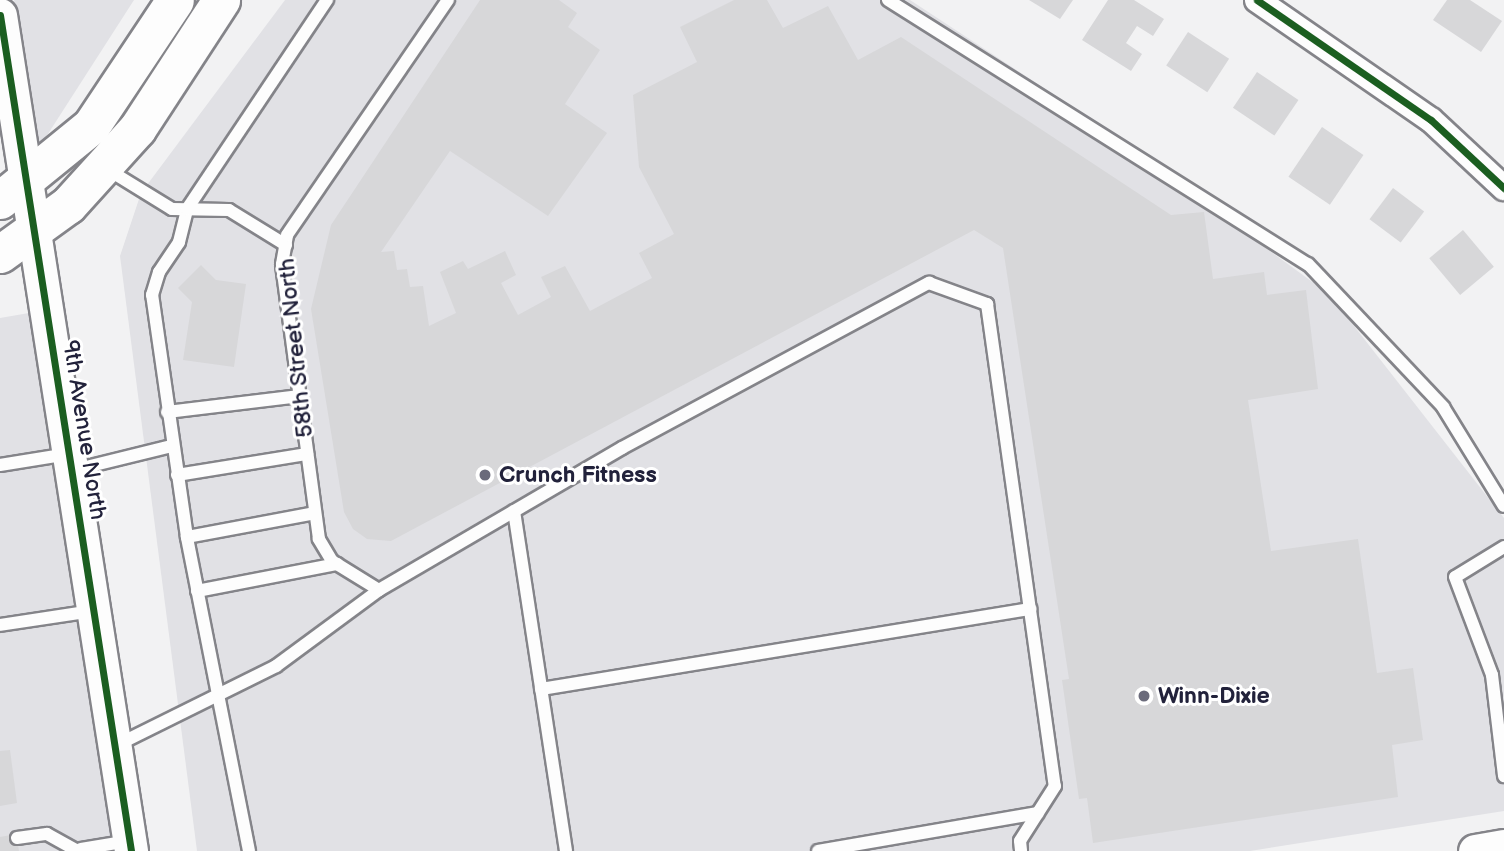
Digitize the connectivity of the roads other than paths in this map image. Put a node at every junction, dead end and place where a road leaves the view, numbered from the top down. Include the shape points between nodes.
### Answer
1 (175, 0) edge
2 (221, 0) edge
3 (327, 0) edge
4 (448, 0) edge
5 (888, 0) edge
6 (1256, 0) edge
7 (0, 15) edge
8 (104, 167) junction
9 (1504, 188) edge
10 (13, 192) edge
11 (187, 209) junction
12 (33, 235) junction
13 (286, 245) junction
14 (0, 254) edge
15 (300, 396) junction
16 (167, 411) junction
17 (172, 446) junction
18 (307, 454) junction
19 (70, 463) junction
20 (0, 465) edge
21 (177, 475) junction
22 (1504, 506) edge
23 (514, 511) junction
24 (315, 513) junction
25 (187, 537) junction
26 (1504, 547) edge
27 (337, 564) junction
28 (197, 590) junction
29 (379, 590) junction
30 (1030, 609) junction
31 (93, 611) junction
32 (0, 625) edge
33 (541, 690) junction
34 (222, 693) junction
35 (115, 746) junction
36 (1504, 776) edge
37 (1038, 813) junction
38 (17, 838) dead end
39 (130, 846) edge
40 (1504, 846) edge
41 (80, 850) edge
42 (249, 851) edge
43 (566, 851) edge
44 (818, 851) edge
45 (1021, 851) edge
46 (1475, 851) edge

1 - 10 main road via 91,127
2 - 8 main road via 137,130
3 - 11 lane
4 - 13 lane, 58th Street North
5 - 22 lane via 1308,264 1443,407
6 - 9 street via 1431,120
7 - 10 street, 9th Avenue North
8 - 11 lane via 172,209
8 - 12 main road
10 - 12 street, 9th Avenue North
11 - 13 lane via 229,210
11 - 16 lane via 178,242 159,272 152,295
12 - 14 main road
12 - 19 street, 9th Avenue North
13 - 15 lane, 58th Street North via 282,264
15 - 16 lane
15 - 18 lane, 58th Street North
16 - 17 lane
17 - 19 lane
17 - 21 lane
18 - 21 lane
18 - 24 lane, 58th Street North
19 - 20 lane
19 - 31 street, 9th Avenue North
21 - 25 lane
23 - 29 lane
23 - 30 lane via 674,417 929,283 987,304
23 - 33 lane
24 - 25 lane
24 - 27 lane, 58th Street North via 319,539
25 - 28 lane
26 - 36 lane via 1455,577 1492,675
27 - 28 lane
27 - 29 lane, 58th Street North
28 - 34 lane
29 - 34 lane via 276,666
30 - 33 lane
30 - 37 lane via 1055,786
31 - 32 lane
31 - 35 street, 9th Avenue North
33 - 43 lane
34 - 35 lane
34 - 42 lane
35 - 39 street, 9th Avenue North
37 - 44 lane
37 - 45 lane via 1020,841
38 - 41 lane via 47,834
39 - 41 lane
40 - 46 street

